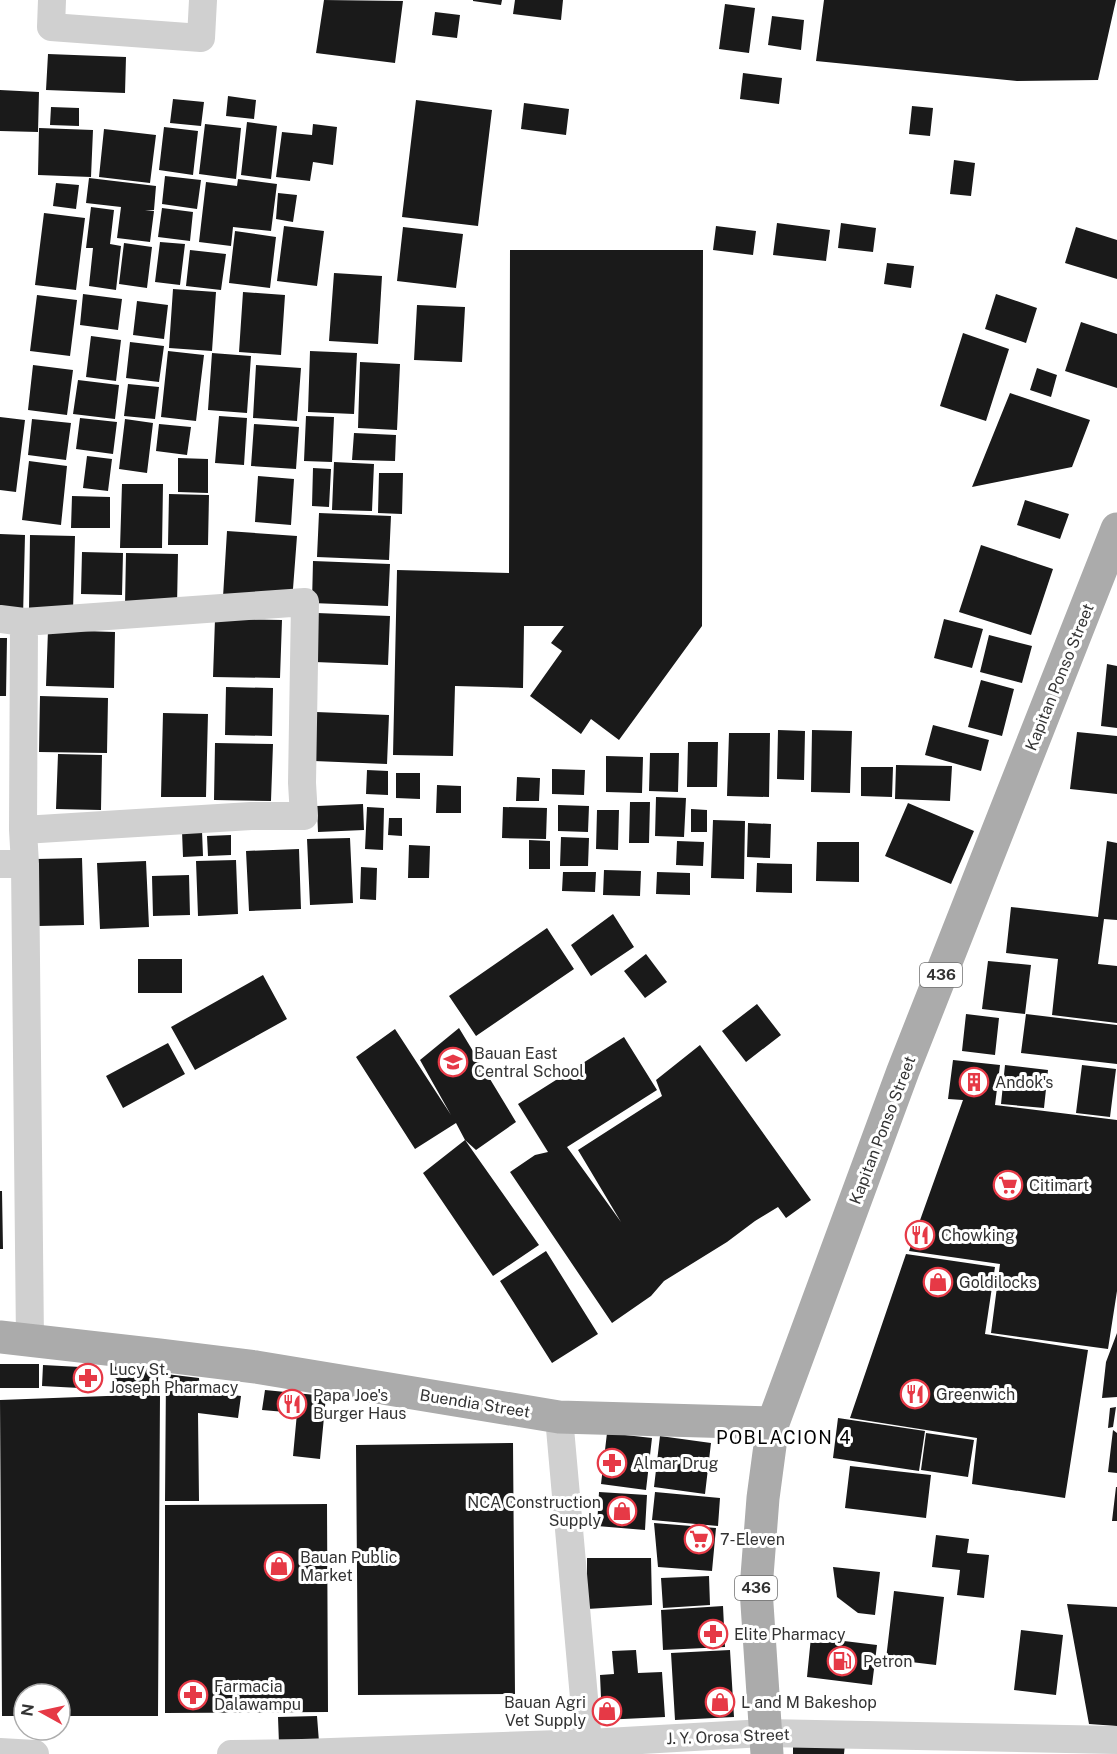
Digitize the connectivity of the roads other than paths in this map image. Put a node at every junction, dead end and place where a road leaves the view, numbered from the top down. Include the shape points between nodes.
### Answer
1 (51, 0) edge
2 (203, 0) edge
3 (1117, 529) edge
4 (12, 620) edge
5 (23, 831) junction
6 (12, 864) edge
7 (15, 1339) edge
8 (559, 1417) junction
9 (772, 1423) junction
10 (1117, 1740) edge
11 (766, 1744) edge
12 (589, 1749) edge
13 (0, 1752) edge
14 (35, 1754) edge
15 (231, 1754) edge
16 (302, 1754) edge

1 - 2 street via 51,27 201,38
3 - 9 main road, Kapitan Ponso Street / 436 via 903,1071
4 - 5 street
4 - 5 street via 305,602 304,816
5 - 6 street
6 - 7 street
7 - 8 main road, Buendia Street via 256,1367
8 - 9 main road, Buendia Street
8 - 12 street
9 - 11 main road, Kapitan Ponso Street / 436 via 756,1589
10 - 11 street, J. Y. Orosa Street
11 - 12 street, J. Y. Orosa Street
12 - 16 street, J. Y. Orosa Street
13 - 14 street
15 - 16 street, J. Y. Orosa Street

